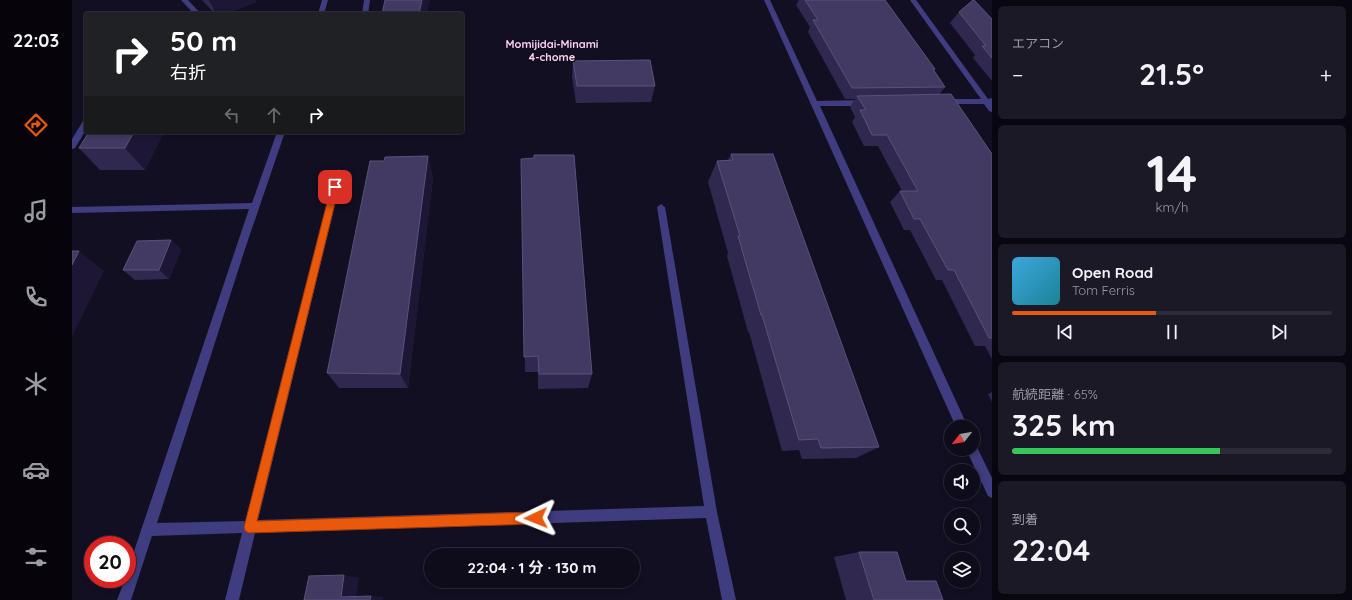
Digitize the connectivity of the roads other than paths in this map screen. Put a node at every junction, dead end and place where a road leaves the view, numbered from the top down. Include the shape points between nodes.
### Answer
1 (184, 0) edge
2 (325, 0) edge
3 (367, 0) edge
4 (767, 0) edge
5 (913, 0) edge
6 (196, 12) edge
7 (322, 12) edge
8 (365, 12) edge
9 (989, 101) edge
10 (931, 102) edge
11 (869, 103) edge
12 (814, 104) junction
13 (992, 109) edge
14 (84, 126) edge
15 (279, 134) edge
16 (72, 146) edge
17 (339, 172) dead end
18 (254, 206) junction
19 (661, 207) dead end
20 (72, 210) edge
21 (959, 420) edge
22 (975, 456) edge
23 (992, 492) edge
24 (711, 512) junction
25 (249, 527) junction
26 (149, 530) junction
27 (124, 600) edge
28 (232, 600) edge
29 (729, 600) edge

1 - 6 street
2 - 7 street
3 - 8 street
4 - 12 street
5 - 9 street
9 - 10 street
9 - 13 street
11 - 12 street
12 - 21 street
14 - 16 street
15 - 18 street
17 - 25 street
18 - 20 street
18 - 26 street
19 - 24 street
22 - 23 street
24 - 25 street
24 - 29 street
25 - 26 street
25 - 28 street
26 - 27 street

